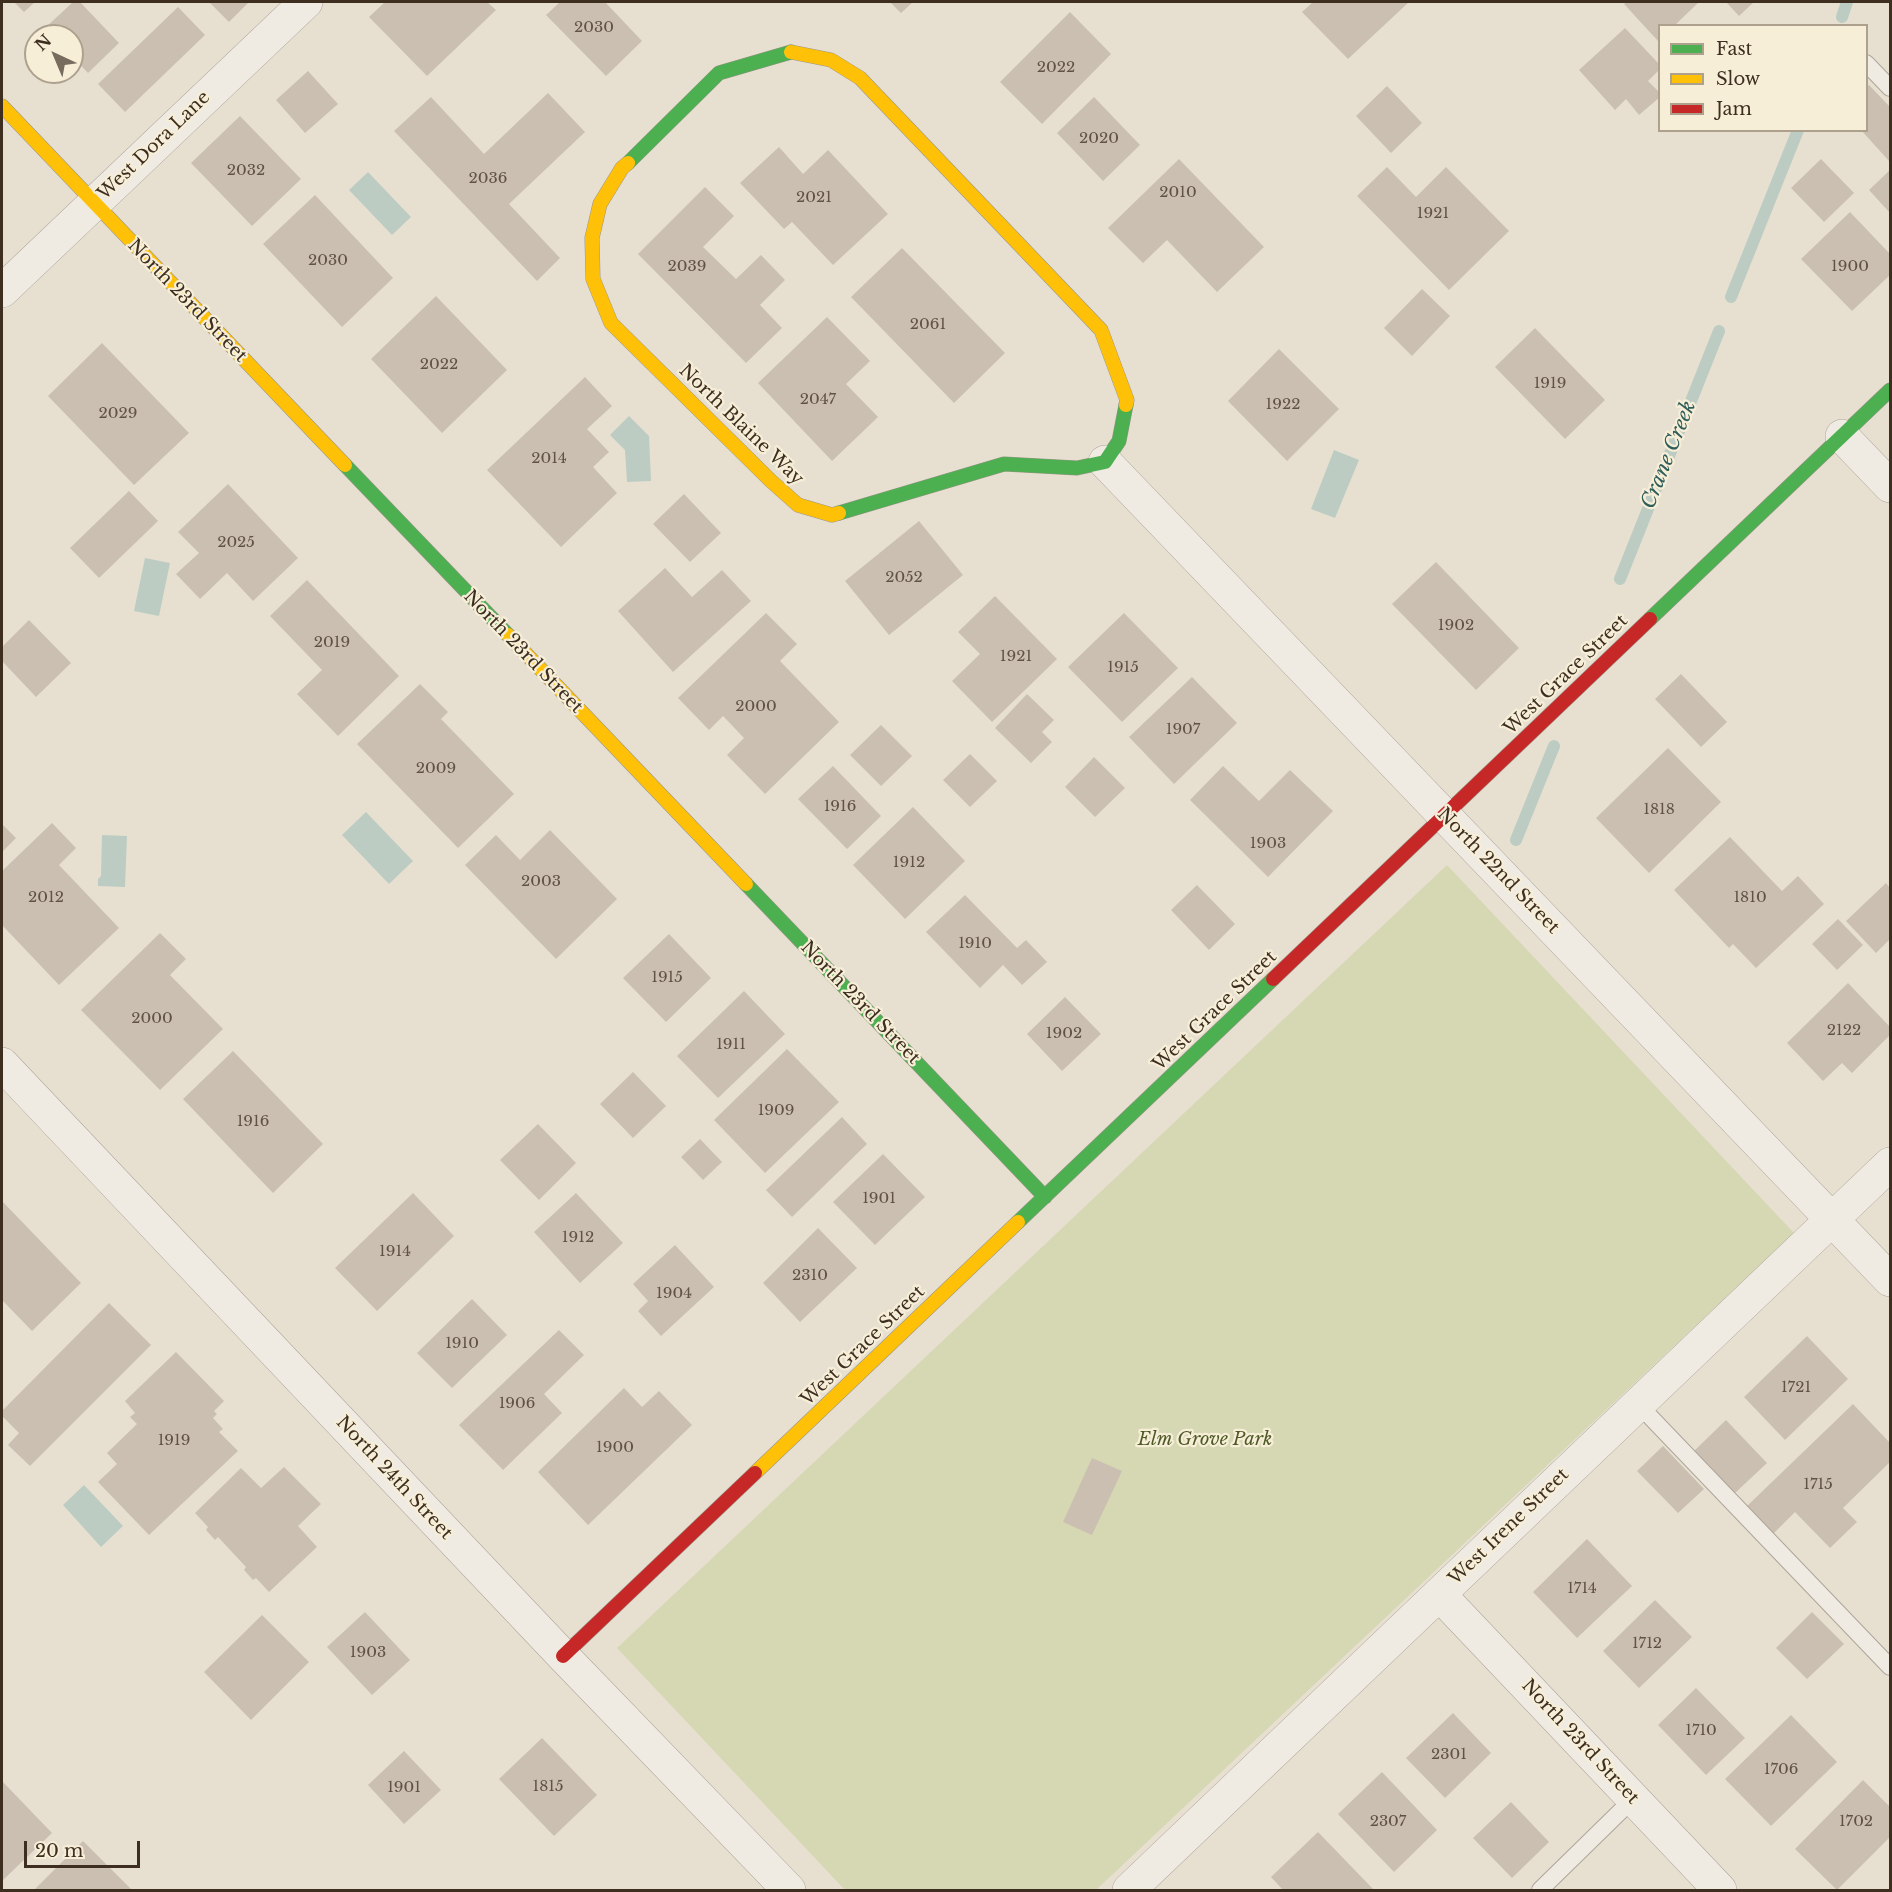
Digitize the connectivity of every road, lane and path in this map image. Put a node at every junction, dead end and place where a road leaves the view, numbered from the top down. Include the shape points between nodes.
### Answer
1 (301, 3) edge
2 (1868, 65) edge
3 (1890, 88) edge
4 (2, 106) edge
5 (94, 204) junction
6 (2, 291) edge
7 (1890, 390) edge
8 (1842, 436) junction
9 (1105, 462) junction
10 (1890, 486) edge
11 (1445, 816) junction
12 (6, 1078) edge
13 (1890, 1164) edge
14 (1046, 1197) junction
15 (1833, 1219) junction
16 (1890, 1280) edge
17 (1638, 1404) junction
18 (1439, 1594) junction
19 (563, 1656) junction
20 (1890, 1667) edge
21 (1633, 1799) junction
22 (789, 1890) edge
23 (1129, 1890) edge
24 (1539, 1890) edge
25 (1720, 1890) edge

1 - 5 street, West Dora Lane
2 - 3 lane
4 - 5 street, North 23rd Street
5 - 6 street, West Dora Lane
5 - 14 street, North 23rd Street
7 - 8 street, West Grace Street
8 - 10 street
8 - 11 street, West Grace Street
9 - 9 street, North Blaine Way via 1119,441 1127,400 1101,330 860,78 831,60 791,52 719,73 622,168 600,204 592,238 593,279 610,323 798,505 832,514 1004,464 1077,468
9 - 11 street, North 22nd Street
11 - 14 street, West Grace Street
11 - 15 street, North 22nd Street
12 - 19 street, North 24th Street
13 - 15 street, West Irene Street
14 - 19 street, West Grace Street
15 - 16 street, North 22nd Street
15 - 17 street, West Irene Street
17 - 18 street, West Irene Street
17 - 20 lane
18 - 21 street, North 23rd Street
18 - 23 street, West Irene Street
19 - 22 street, North 24th Street
21 - 24 lane
21 - 25 street, North 23rd Street

